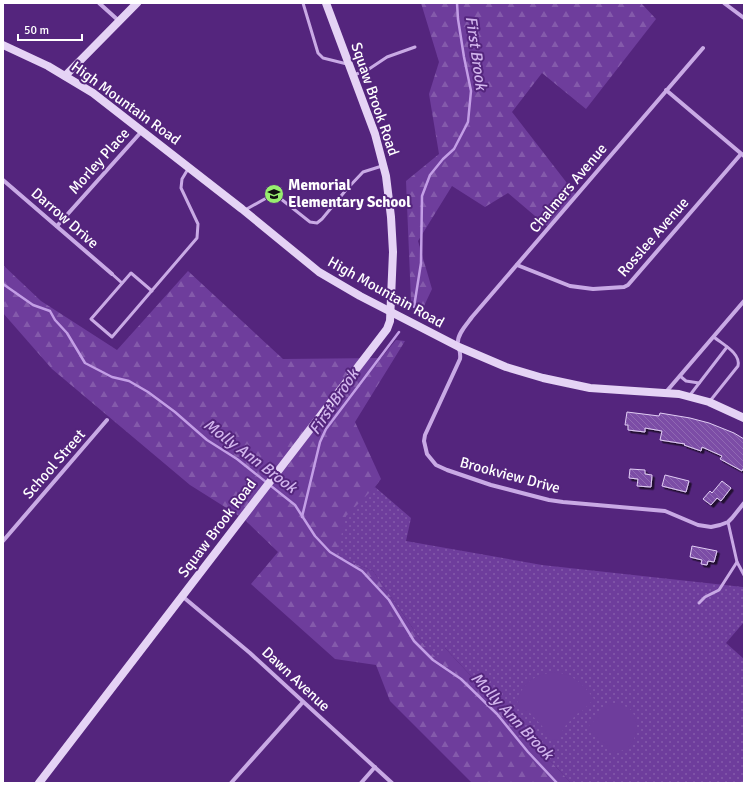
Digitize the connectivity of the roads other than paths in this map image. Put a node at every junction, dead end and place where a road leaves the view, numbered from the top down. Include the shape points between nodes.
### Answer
1 (99, 3) edge
2 (136, 3) edge
3 (303, 3) edge
4 (326, 3) edge
5 (724, 3) edge
6 (744, 18) edge
7 (119, 21) junction
8 (3, 45) edge
9 (415, 47) dead end
10 (702, 48) dead end
11 (349, 64) junction
12 (352, 75) junction
13 (65, 76) junction
14 (666, 90) junction
15 (142, 130) junction
16 (743, 155) edge
17 (384, 165) junction
18 (189, 167) junction
19 (3, 180) edge
20 (244, 210) junction
21 (57, 226) junction
22 (517, 265) junction
23 (112, 274) joint
24 (122, 283) junction
25 (152, 291) junction
26 (744, 301) edge
27 (391, 312) junction
28 (714, 337) junction
29 (459, 347) junction
30 (727, 347) junction
31 (680, 376) junction
32 (699, 383) junction
33 (666, 392) junction
34 (689, 397) junction
35 (709, 402) junction
36 (744, 418) edge
37 (107, 420) dead end
38 (744, 503) edge
39 (728, 522) junction
40 (3, 542) edge
41 (737, 562) junction
42 (744, 575) edge
43 (182, 596) junction
44 (699, 604) dead end
45 (303, 702) junction
46 (375, 767) junction
47 (39, 783) edge
48 (231, 783) edge
49 (361, 783) edge
50 (392, 783) edge

1 - 7 street
2 - 7 street
3 - 11 lane via 318,53 324,58
4 - 11 street, Squaw Brook Road
5 - 6 street
7 - 13 street
8 - 13 street, High Mountain Road
9 - 12 lane via 387,57 369,69
10 - 14 street, Chalmers Avenue
11 - 12 street, Squaw Brook Road
12 - 17 street, Squaw Brook Road
13 - 15 street, High Mountain Road via 93,93
14 - 16 street
14 - 22 street, Chalmers Avenue
15 - 18 street, High Mountain Road
15 - 21 street, Morley Place
16 - 22 street, Rosslee Avenue via 624,287 593,289 570,286
17 - 20 lane via 364,172 317,223 310,222 281,199 270,196
17 - 27 street, Squaw Brook Road via 393,252
18 - 20 street, High Mountain Road
18 - 25 lane via 182,179 181,188 198,224 197,238
19 - 21 street, Darrow Drive
20 - 27 street, High Mountain Road via 319,272
21 - 23 street, Darrow Drive
22 - 29 street, Chalmers Avenue via 472,317 459,337
23 - 24 lane
24 - 25 lane via 131,273
24 - 25 lane via 91,319 112,337
26 - 28 street
27 - 29 street, High Mountain Road
27 - 43 street, Squaw Brook Road via 387,329
28 - 30 lane
28 - 31 street
29 - 33 street, High Mountain Road via 506,367 566,384 590,388
29 - 39 street, Brookview Drive via 460,359 425,435 427,454 436,465 491,485 548,500 665,511 701,526
30 - 32 lane
30 - 35 lane via 736,356 738,366
31 - 32 lane
31 - 33 street
32 - 34 lane
33 - 34 street, High Mountain Road
34 - 35 street, High Mountain Road
35 - 36 street, High Mountain Road
37 - 40 street, School Street
38 - 39 street
39 - 41 lane
41 - 42 lane
41 - 44 lane via 719,590
43 - 45 street, Dawn Avenue
43 - 47 street, Squaw Brook Road
45 - 46 street, Dawn Avenue
45 - 48 street
46 - 49 street
46 - 50 street, Dawn Avenue

